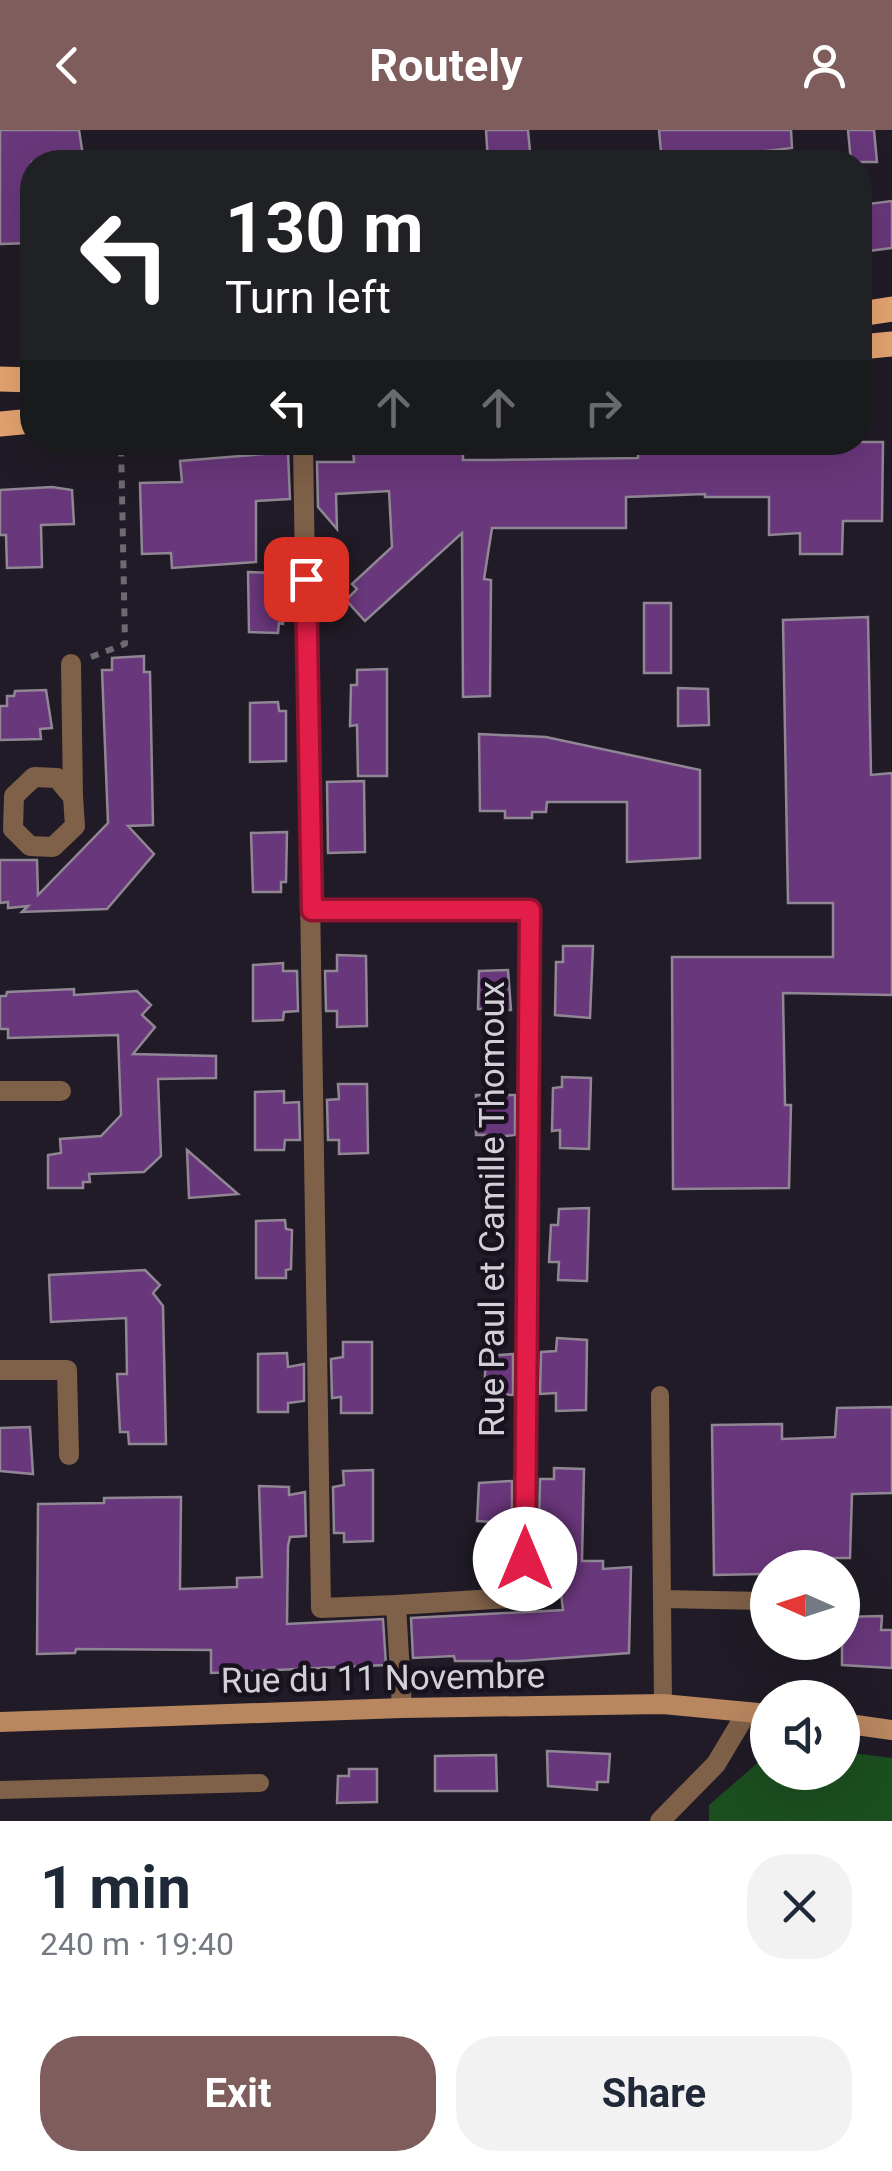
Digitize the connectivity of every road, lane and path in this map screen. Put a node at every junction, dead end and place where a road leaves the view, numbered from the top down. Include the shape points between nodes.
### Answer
1 (121, 455) edge
2 (303, 455) edge
3 (125, 644) dead end
4 (71, 664) dead end
5 (73, 797) junction
6 (7, 813) edge
7 (312, 910) junction
8 (0, 1091) edge
9 (61, 1091) dead end
10 (0, 1370) edge
11 (660, 1395) dead end
12 (69, 1455) dead end
13 (662, 1599) junction
14 (750, 1600) edge
15 (396, 1605) junction
16 (662, 1704) junction
17 (402, 1708) junction
18 (750, 1712) edge
19 (0, 1722) edge
20 (750, 1722) edge
21 (860, 1726) edge
22 (892, 1730) edge
23 (260, 1783) dead end
24 (0, 1790) edge
25 (660, 1821) edge

1 - 3 path
2 - 7 street, Rue Paul et Camille Thomoux
4 - 5 street
5 - 6 street via 57,778 34,777
5 - 6 street via 75,826 54,847 30,846
7 - 15 street, Rue Paul et Camille Thomoux via 321,1608
7 - 15 street, Rue Paul et Camille Thomoux via 530,910 524,1597
8 - 9 street
10 - 12 street via 68,1370
11 - 13 lane
13 - 14 lane
13 - 16 lane
15 - 17 street
16 - 17 street, Rue du 11 Novembre
16 - 18 street, Rue du 11 Novembre
17 - 19 street, Rue du 11 Novembre
20 - 25 street
21 - 22 street
23 - 24 lane

